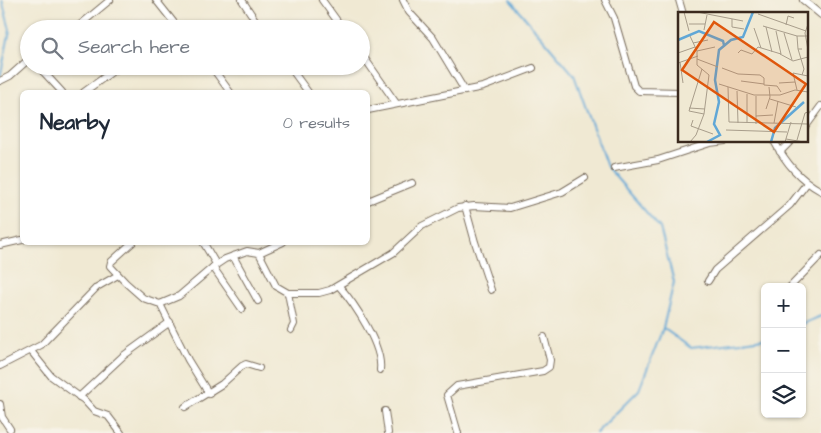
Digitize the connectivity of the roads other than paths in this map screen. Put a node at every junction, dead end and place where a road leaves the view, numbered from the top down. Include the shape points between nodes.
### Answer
1 (110, 0) edge
2 (156, 0) edge
3 (242, 0) edge
4 (322, 0) edge
5 (403, 0) edge
6 (605, 0) edge
7 (802, 0) edge
8 (821, 15) edge
9 (85, 20) edge
10 (170, 20) edge
11 (256, 20) edge
12 (336, 20) edge
13 (370, 66) edge
14 (20, 67) edge
15 (533, 68) dead end
16 (46, 75) edge
17 (108, 75) edge
18 (218, 75) edge
19 (296, 75) edge
20 (0, 80) edge
21 (60, 90) edge
22 (87, 90) edge
23 (229, 90) edge
24 (307, 90) edge
25 (465, 91) junction
26 (678, 92) edge
27 (396, 103) junction
28 (821, 106) edge
29 (370, 110) edge
30 (808, 123) edge
31 (718, 142) edge
32 (775, 142) edge
33 (790, 142) edge
34 (780, 152) junction
35 (614, 168) dead end
36 (585, 178) dead end
37 (412, 183) dead end
38 (807, 183) junction
39 (821, 191) edge
40 (370, 200) edge
41 (465, 206) junction
42 (20, 240) edge
43 (0, 245) edge
44 (131, 245) edge
45 (204, 245) edge
46 (276, 245) edge
47 (259, 253) junction
48 (821, 255) edge
49 (233, 256) junction
50 (214, 266) junction
51 (118, 275) junction
52 (708, 281) dead end
53 (794, 283) edge
54 (339, 286) junction
55 (492, 290) dead end
56 (288, 292) junction
57 (258, 301) dead end
58 (160, 304) junction
59 (242, 309) dead end
60 (170, 322) junction
61 (291, 330) dead end
62 (544, 337) dead end
63 (31, 351) junction
64 (0, 366) edge
65 (258, 368) dead end
66 (380, 370) dead end
67 (209, 394) junction
68 (80, 397) junction
69 (0, 404) edge
70 (185, 407) dead end
71 (385, 411) dead end
72 (10, 428) dead end
73 (121, 433) edge
74 (388, 433) edge
75 (458, 433) edge

1 - 9 street
2 - 10 street
3 - 11 street
4 - 12 street
5 - 25 street via 433,38
6 - 26 street via 614,18 634,86 639,92
7 - 8 street
13 - 27 street
14 - 20 street
15 - 25 street
16 - 21 street
17 - 22 street
18 - 23 street
19 - 24 street
25 - 27 street
27 - 29 street
28 - 30 street
31 - 35 street via 658,160
32 - 34 street
33 - 34 street
34 - 38 street
36 - 41 street via 562,192 510,208
37 - 40 street
38 - 39 street
38 - 52 street via 790,205 715,270
41 - 54 street via 422,226 393,253
41 - 55 street
42 - 43 street
44 - 51 street via 111,262 111,269
45 - 50 street
46 - 47 street
47 - 49 street via 247,251
47 - 56 street via 276,286
48 - 53 street
49 - 50 street
49 - 57 street
50 - 58 street via 179,296
50 - 59 street
51 - 58 street via 143,298
51 - 63 street via 97,287 56,331
54 - 56 street via 319,293
54 - 66 street via 358,311 378,356
56 - 61 street via 294,324
58 - 60 street
60 - 67 street
60 - 68 street via 123,356
62 - 75 street via 550,360 549,367 543,371 457,386 451,390 447,395 448,403
63 - 64 street
63 - 68 street via 51,376
65 - 67 street via 242,366
67 - 70 street
68 - 73 street via 94,411 108,416
69 - 72 street via 2,417
71 - 74 street

